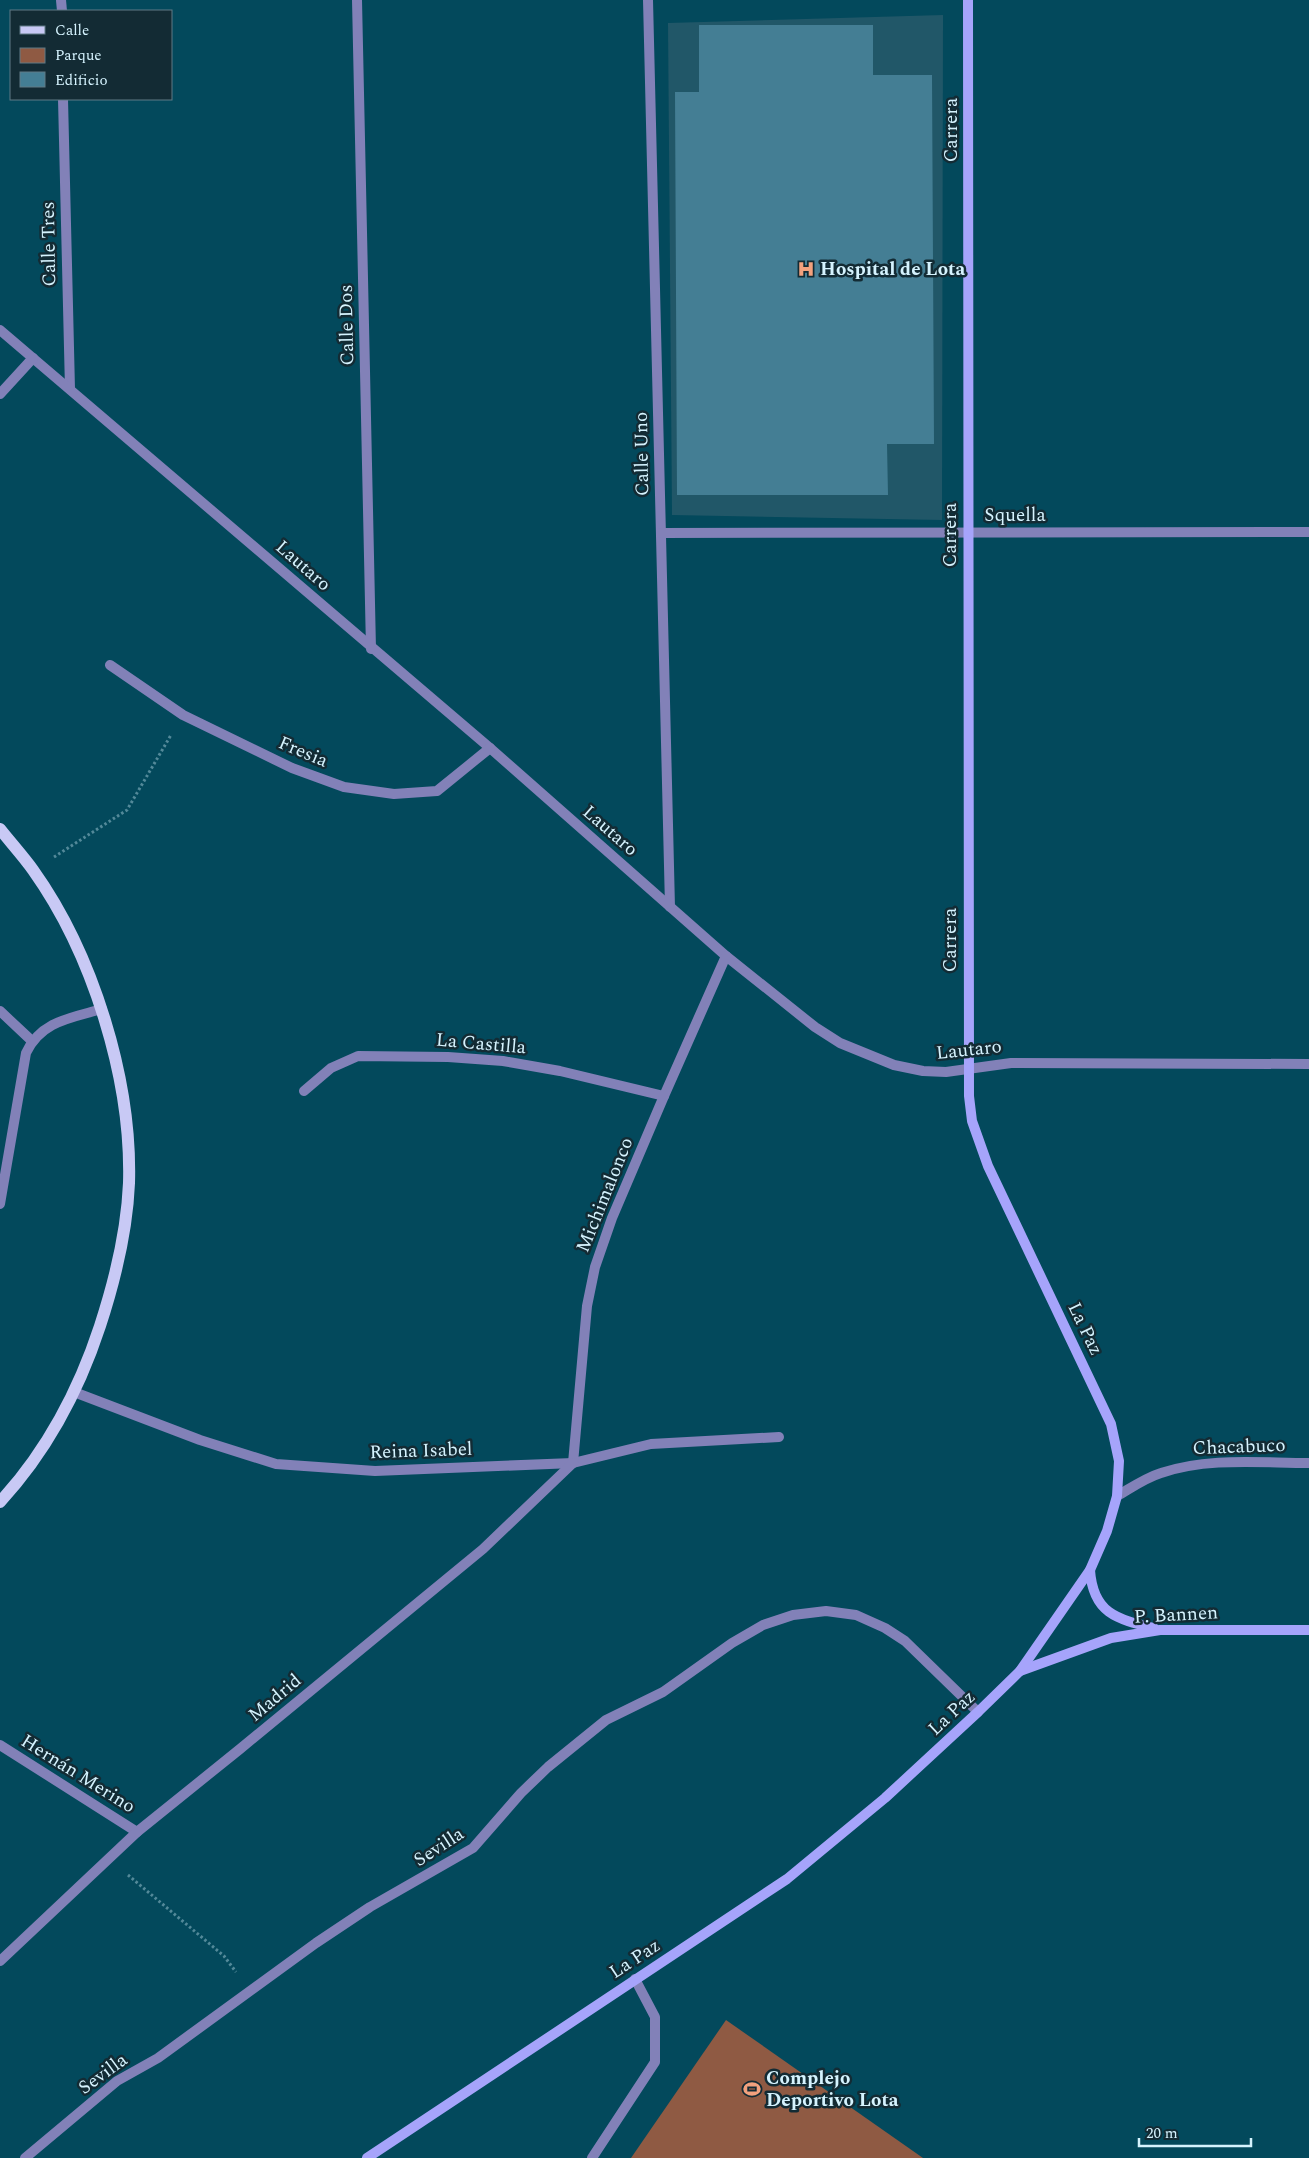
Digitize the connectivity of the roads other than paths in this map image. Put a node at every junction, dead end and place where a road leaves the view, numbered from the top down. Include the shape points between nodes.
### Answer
1 (357, 0) edge
2 (648, 0) edge
3 (968, 0) edge
4 (64, 100) edge
5 (0, 330) edge
6 (33, 358) junction
7 (70, 389) junction
8 (0, 394) edge
9 (1309, 532) edge
10 (661, 533) junction
11 (968, 533) junction
12 (371, 648) junction
13 (110, 665) dead end
14 (490, 748) junction
15 (0, 829) edge
16 (670, 907) junction
17 (726, 956) junction
18 (102, 1009) junction
19 (0, 1011) edge
20 (32, 1041) junction
21 (1309, 1064) edge
22 (967, 1070) junction
23 (304, 1091) dead end
24 (664, 1096) junction
25 (0, 1204) edge
26 (74, 1392) junction
27 (780, 1437) dead end
28 (573, 1463) junction
29 (1309, 1463) edge
30 (1117, 1496) junction
31 (0, 1502) edge
32 (1090, 1570) junction
33 (1160, 1630) junction
34 (1309, 1630) edge
35 (1020, 1671) junction
36 (978, 1712) junction
37 (0, 1745) edge
38 (137, 1832) junction
39 (0, 1961) edge
40 (635, 1979) junction
41 (25, 2158) edge
42 (367, 2158) edge
43 (592, 2158) edge

1 - 12 street, Calle Dos
2 - 10 street, Calle Uno
3 - 11 street, Carrera
4 - 7 street, Calle Tres
5 - 6 street, Lautaro
6 - 7 street, Lautaro
6 - 8 street
7 - 12 street, Lautaro
9 - 11 street, Squella
10 - 11 street, Squella
10 - 16 street, Calle Uno
11 - 22 street, Carrera
12 - 14 street, Lautaro
13 - 14 street, Fresia via 183,715 292,768 335,784 394,794 437,791
14 - 16 street, Lautaro
15 - 18 main road via 34,871 75,944
16 - 17 street, Lautaro
17 - 22 street, Lautaro via 815,1027 866,1056 923,1071
17 - 24 street, Michimalonco
18 - 20 street via 50,1025
18 - 26 main road via 114,1050 128,1138 129,1182 118,1267 92,1350
19 - 20 street
20 - 25 street via 25,1059
21 - 22 street, Lautaro via 1011,1063
22 - 30 street, La Paz via 972,1121 978,1144 1112,1424 1119,1461
23 - 24 street, La Castilla via 331,1068 358,1056 448,1057 503,1061 560,1071
24 - 28 street, Michimalonco via 612,1218 595,1268 587,1306
26 - 28 street, Reina Isabel via 200,1440 276,1464 375,1471
26 - 31 main road via 34,1460
27 - 28 street, Reina Isabel via 651,1444
28 - 38 street, Madrid via 483,1549
29 - 30 street, Chacabuco via 1208,1462 1183,1466 1147,1478
30 - 32 street, La Paz via 1107,1532
32 - 33 street via 1091,1588 1098,1601 1112,1614 1128,1622
32 - 35 street, La Paz
33 - 34 street, P. Bannen
33 - 35 street, P. Bannen via 1111,1638
35 - 36 street, La Paz
36 - 40 street, La Paz via 836,1841 778,1884
36 - 41 street, Sevilla via 905,1641 856,1615 826,1611 793,1615 763,1625 663,1692 606,1720 548,1767 473,1848 370,1907 316,1943 158,2058 117,2081
37 - 38 street, Hernán Merino
38 - 39 street, Madrid
40 - 42 street, La Paz
40 - 43 street via 655,2017 655,2062

